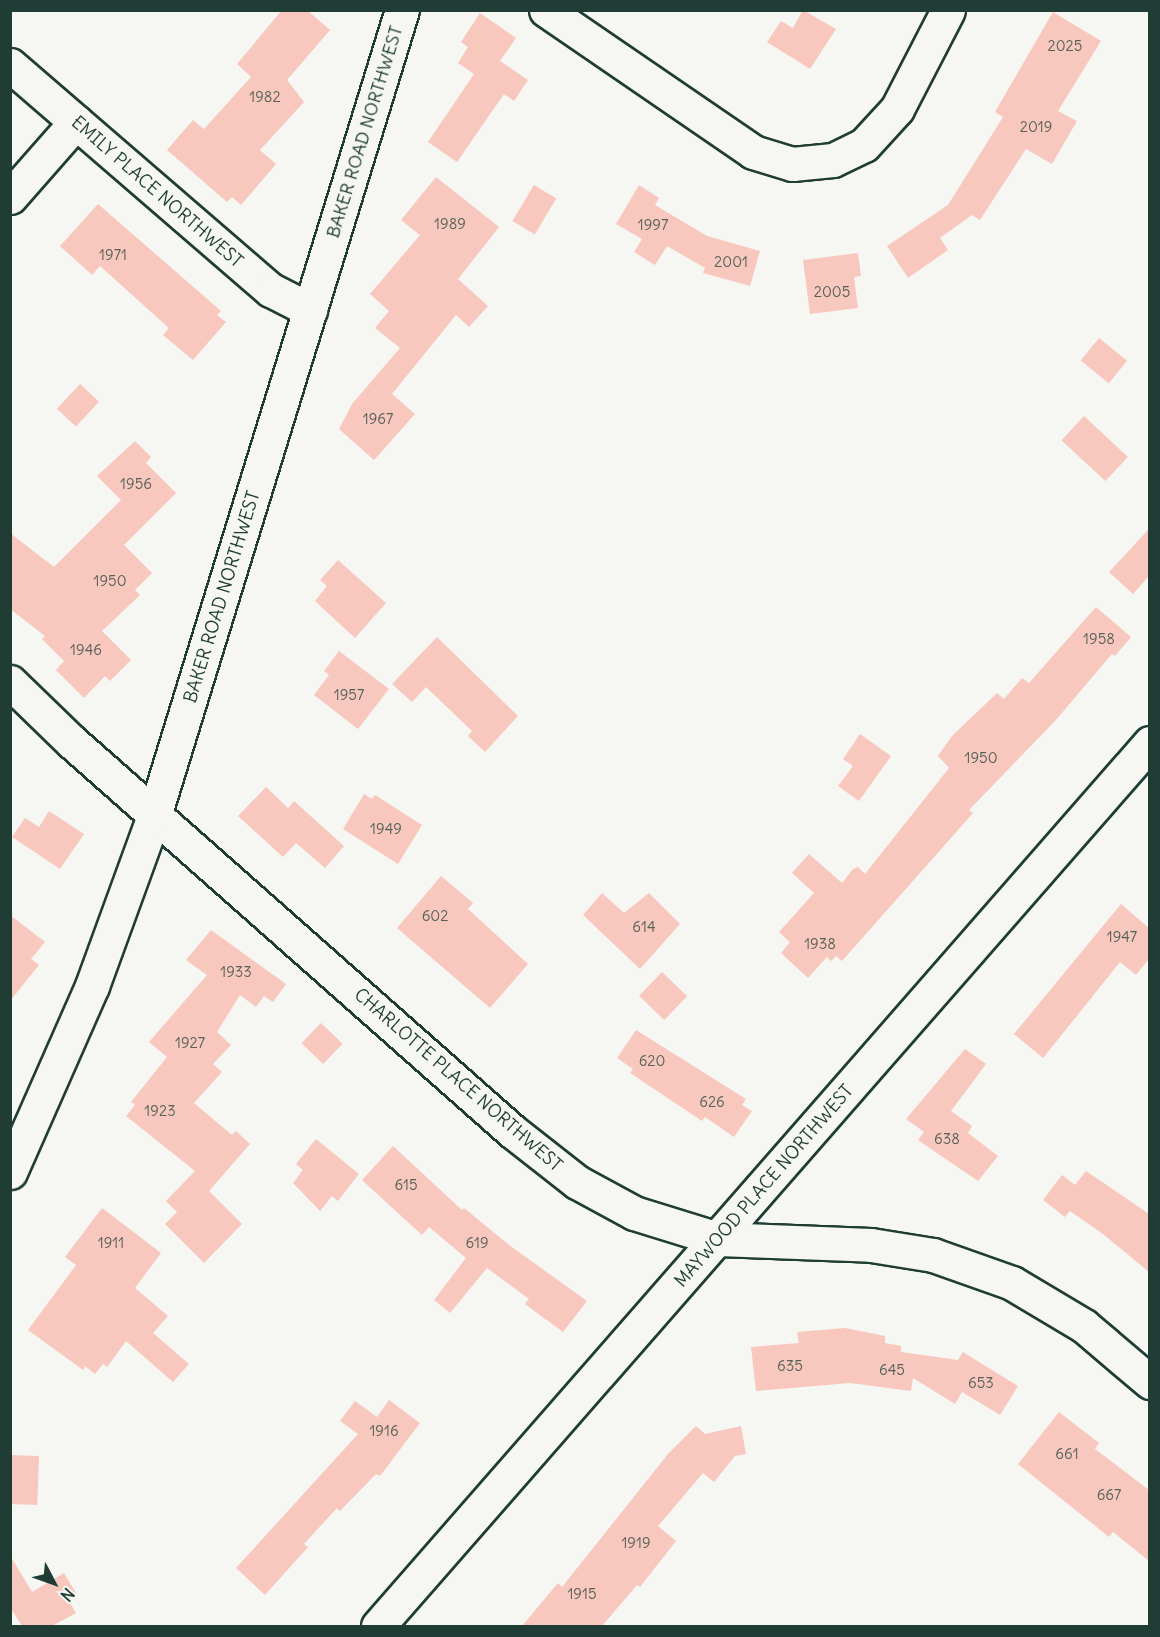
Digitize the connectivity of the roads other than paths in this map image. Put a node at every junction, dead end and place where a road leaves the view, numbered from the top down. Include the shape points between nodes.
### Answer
1 (402, 10) edge
2 (546, 10) edge
3 (948, 10) edge
4 (10, 65) edge
5 (76, 122) junction
6 (10, 197) edge
7 (310, 310) junction
8 (10, 682) edge
9 (1149, 743) edge
10 (154, 816) junction
11 (10, 1172) edge
12 (718, 1239) junction
13 (1149, 1382) edge
14 (378, 1626) edge

1 - 7 street, BAKER ROAD NORTHWEST
2 - 3 street via 753,152 792,164 833,160 864,145 897,109
4 - 5 street, EMILY PLACE NORTHWEST
5 - 6 street
5 - 7 street, EMILY PLACE NORTHWEST via 271,290
7 - 10 street, BAKER ROAD NORTHWEST
8 - 10 street, CHARLOTTE PLACE NORTHWEST
9 - 12 street, MAYWOOD PLACE NORTHWEST
10 - 11 street, BAKER ROAD NORTHWEST via 92,986
10 - 12 street, CHARLOTTE PLACE NORTHWEST via 512,1131 577,1182 634,1213
12 - 13 street, CHARLOTTE PLACE NORTHWEST via 871,1245 933,1255 1012,1283 1084,1326
12 - 14 street, MAYWOOD PLACE NORTHWEST

